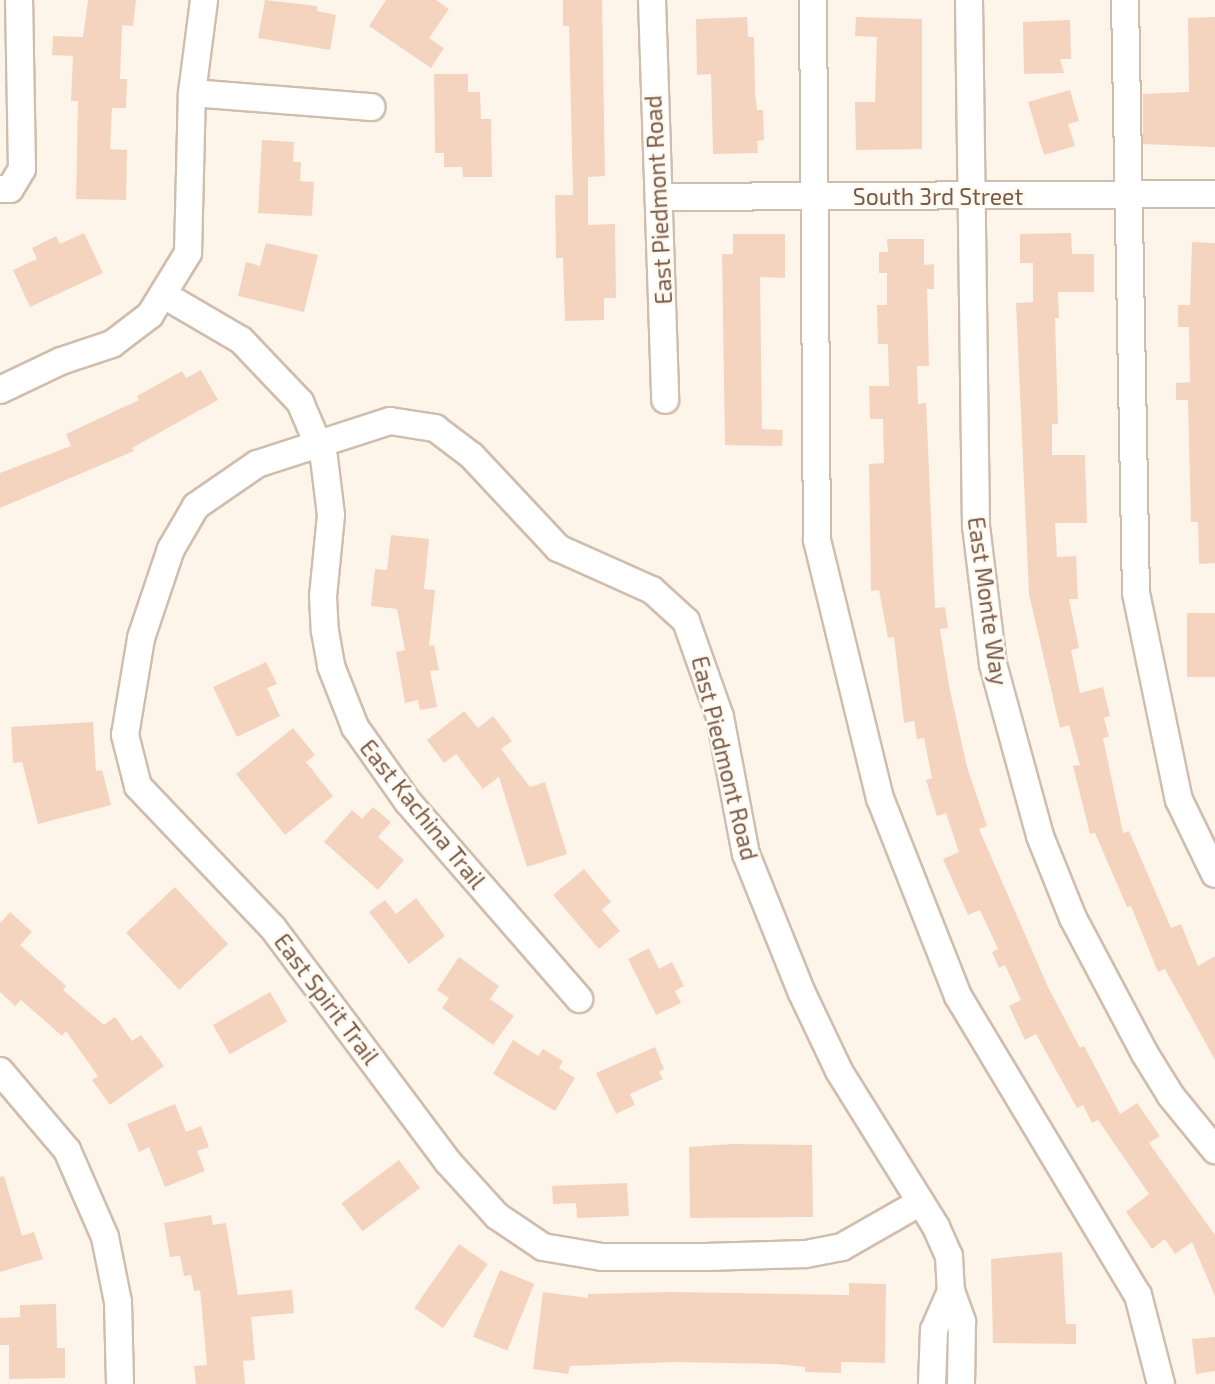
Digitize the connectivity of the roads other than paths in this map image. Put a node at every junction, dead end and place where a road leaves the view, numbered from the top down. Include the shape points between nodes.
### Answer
1 (19, 0) edge
2 (204, 0) edge
3 (652, 0) edge
4 (813, 0) edge
5 (969, 0) edge
6 (1125, 0) edge
7 (192, 93) junction
8 (371, 107) dead end
9 (0, 189) edge
10 (1215, 194) edge
11 (972, 195) junction
12 (1128, 195) junction
13 (661, 197) junction
14 (814, 197) junction
15 (164, 295) junction
16 (0, 390) edge
17 (665, 400) dead end
18 (319, 445) junction
19 (1215, 874) edge
20 (579, 999) dead end
21 (0, 1071) edge
22 (1215, 1150) edge
23 (919, 1203) junction
24 (951, 1291) junction
25 (933, 1380) edge
26 (961, 1380) edge
27 (120, 1384) edge
28 (1161, 1384) edge

1 - 9 street via 22,169 10,189
2 - 7 street
3 - 13 street, East Piedmont Road via 654,161
4 - 14 street
5 - 11 street, East Monte Way
6 - 12 street
7 - 8 street
7 - 15 street via 188,253
10 - 12 street, South 3rd Street
11 - 12 street, South 3rd Street
11 - 14 street, South 3rd Street
11 - 22 street, East Monte Way via 976,526 999,689 1040,836 1073,918 1145,1054 1171,1096
12 - 19 street via 1136,593 1179,800
13 - 14 street, South 3rd Street
13 - 17 street, East Piedmont Road
14 - 28 street via 817,540 880,798 958,996 1138,1295
15 - 16 street via 150,315 112,344 61,361
15 - 18 street, East Kachina Trail via 240,340 284,381 300,402
18 - 20 street, East Kachina Trail via 331,515 323,597 325,631 331,666 355,727 408,802
18 - 23 street, East Piedmont Road via 390,421 435,428 472,456 558,548 652,590 686,621 720,717 746,854 839,1071
18 - 23 street, East Spirit Trail via 257,464 196,506 171,549 141,638 125,735 138,786 273,928 448,1162 497,1216 543,1247 602,1257 804,1254 842,1247
21 - 27 street via 67,1150 105,1237 118,1303
23 - 24 street, East Piedmont Road via 949,1256
24 - 25 street, East Piedmont Road via 934,1330
24 - 26 street, East Piedmont Road via 962,1322
25 - 26 street

